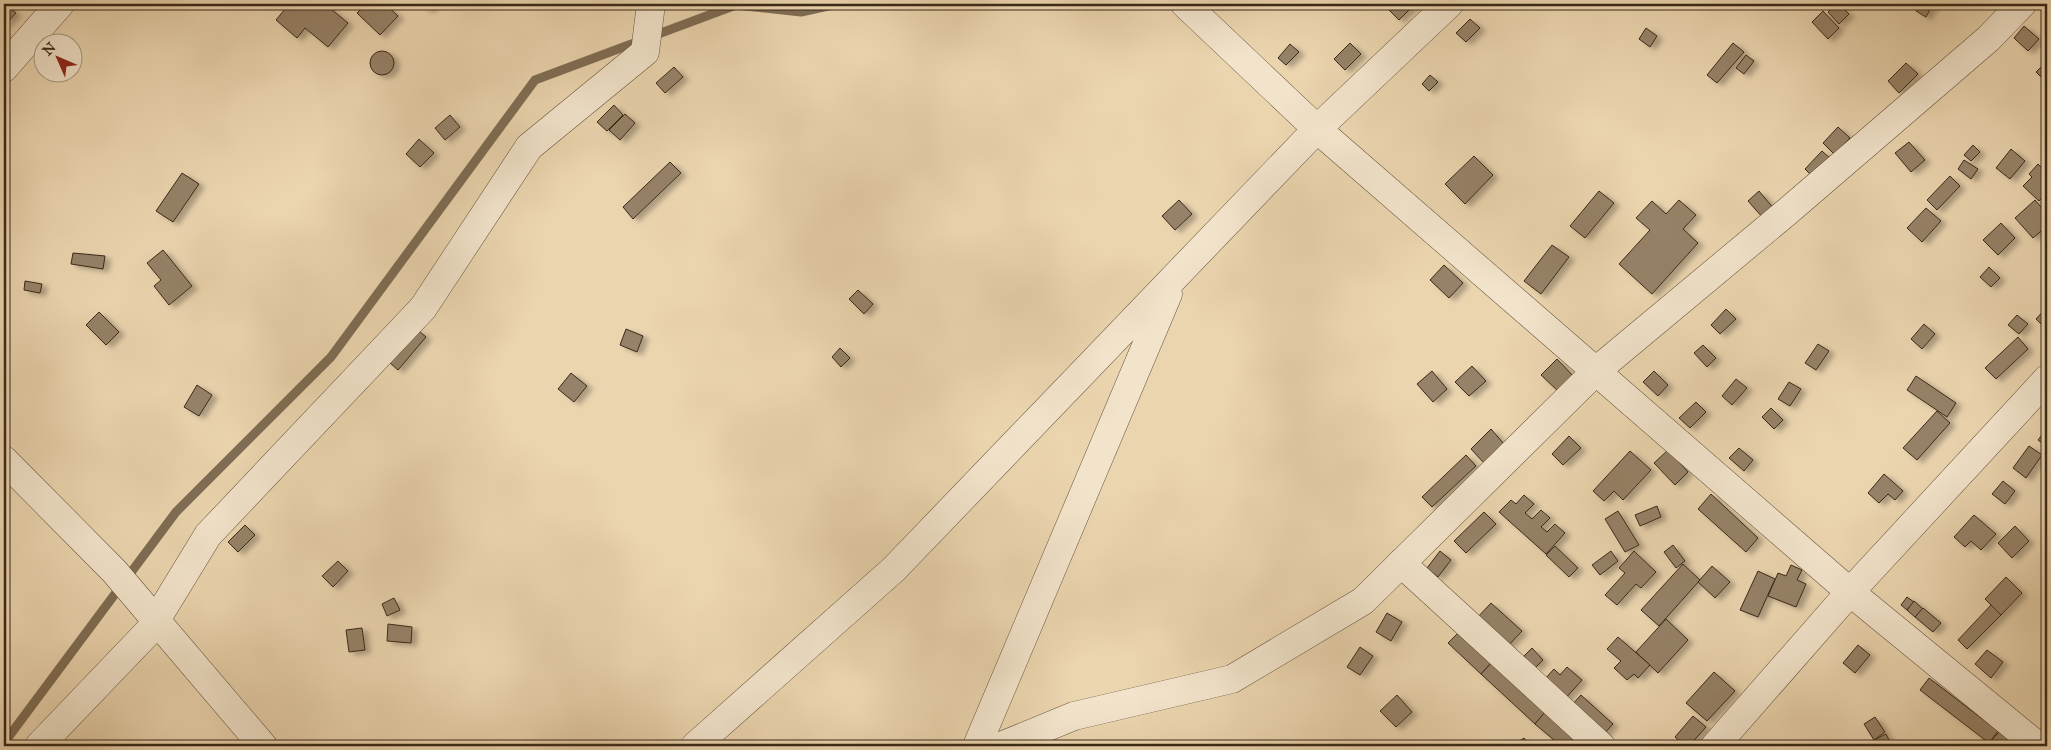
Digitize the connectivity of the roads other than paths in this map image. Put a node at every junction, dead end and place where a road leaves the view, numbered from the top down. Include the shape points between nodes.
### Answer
1 (60, 4) edge
2 (651, 4) edge
3 (1186, 4) edge
4 (1449, 4) edge
5 (2022, 4) edge
6 (4, 68) edge
7 (1317, 129) junction
8 (1174, 278) junction
9 (1596, 371) junction
10 (2047, 379) edge
11 (4, 460) edge
12 (1402, 563) junction
13 (1850, 592) junction
14 (155, 620) junction
15 (39, 746) edge
16 (263, 746) edge
17 (695, 746) edge
18 (977, 746) edge
19 (1001, 746) edge
20 (1601, 746) edge
21 (1716, 746) edge
22 (2038, 746) edge

1 - 6 street
2 - 14 street via 645,52 529,147 423,308 208,535
3 - 7 street
4 - 7 street
5 - 9 street via 1980,46
7 - 8 street
7 - 9 street
8 - 17 street via 894,569
8 - 18 street
9 - 12 street
9 - 13 street
10 - 13 street
11 - 14 street via 114,571
12 - 19 street via 1363,601 1232,679 1074,716
12 - 20 street
13 - 21 street
13 - 22 street
14 - 15 street via 150,630
14 - 16 street

